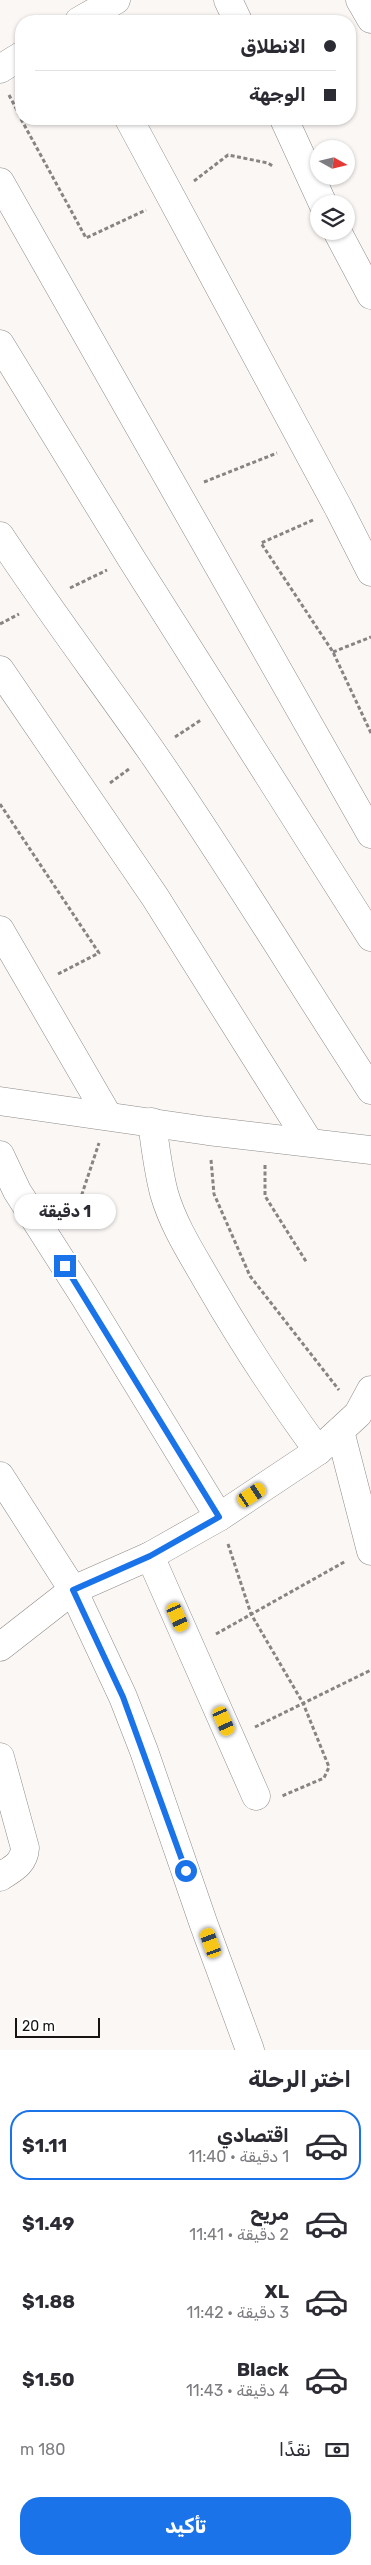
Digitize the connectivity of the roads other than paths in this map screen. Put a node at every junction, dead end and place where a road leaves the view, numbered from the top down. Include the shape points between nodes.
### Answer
1 (116, 0) edge
2 (228, 0) edge
3 (360, 0) edge
4 (90, 15) edge
5 (235, 15) edge
6 (371, 19) edge
7 (15, 63) edge
8 (2, 78) edge
9 (132, 125) edge
10 (287, 125) edge
11 (0, 182) edge
12 (319, 195) edge
13 (342, 240) edge
14 (371, 295) edge
15 (0, 344) edge
16 (0, 536) edge
17 (371, 572) edge
18 (0, 670) edge
19 (371, 834) edge
20 (0, 930) edge
21 (371, 937) edge
22 (371, 1090) edge
23 (0, 1101) edge
24 (108, 1116) junction
25 (152, 1122) junction
26 (310, 1142) junction
27 (371, 1150) edge
28 (0, 1155) edge
29 (371, 1390) edge
30 (349, 1423) junction
31 (318, 1451) junction
32 (0, 1476) edge
33 (219, 1517) junction
34 (370, 1550) edge
35 (150, 1556) junction
36 (73, 1590) junction
37 (0, 1647) edge
38 (0, 1757) edge
39 (256, 1796) road end
40 (0, 1877) edge
41 (250, 2050) edge

1 - 4 street
2 - 5 street
3 - 6 street
7 - 8 street
9 - 17 street
10 - 12 street
11 - 19 street
13 - 14 street
15 - 21 street
16 - 22 street via 225,861
18 - 26 street via 155,897
20 - 24 street
23 - 24 street
24 - 25 street
25 - 26 street
25 - 31 street via 161,1178 175,1223 244,1345
26 - 27 street
28 - 33 street via 16,1191
29 - 30 street
30 - 31 street
30 - 34 street
31 - 33 street
32 - 36 street
33 - 35 street
35 - 36 street
35 - 39 street
36 - 37 street
36 - 41 street via 144,1750
38 - 40 street via 25,1848 24,1857 18,1865

